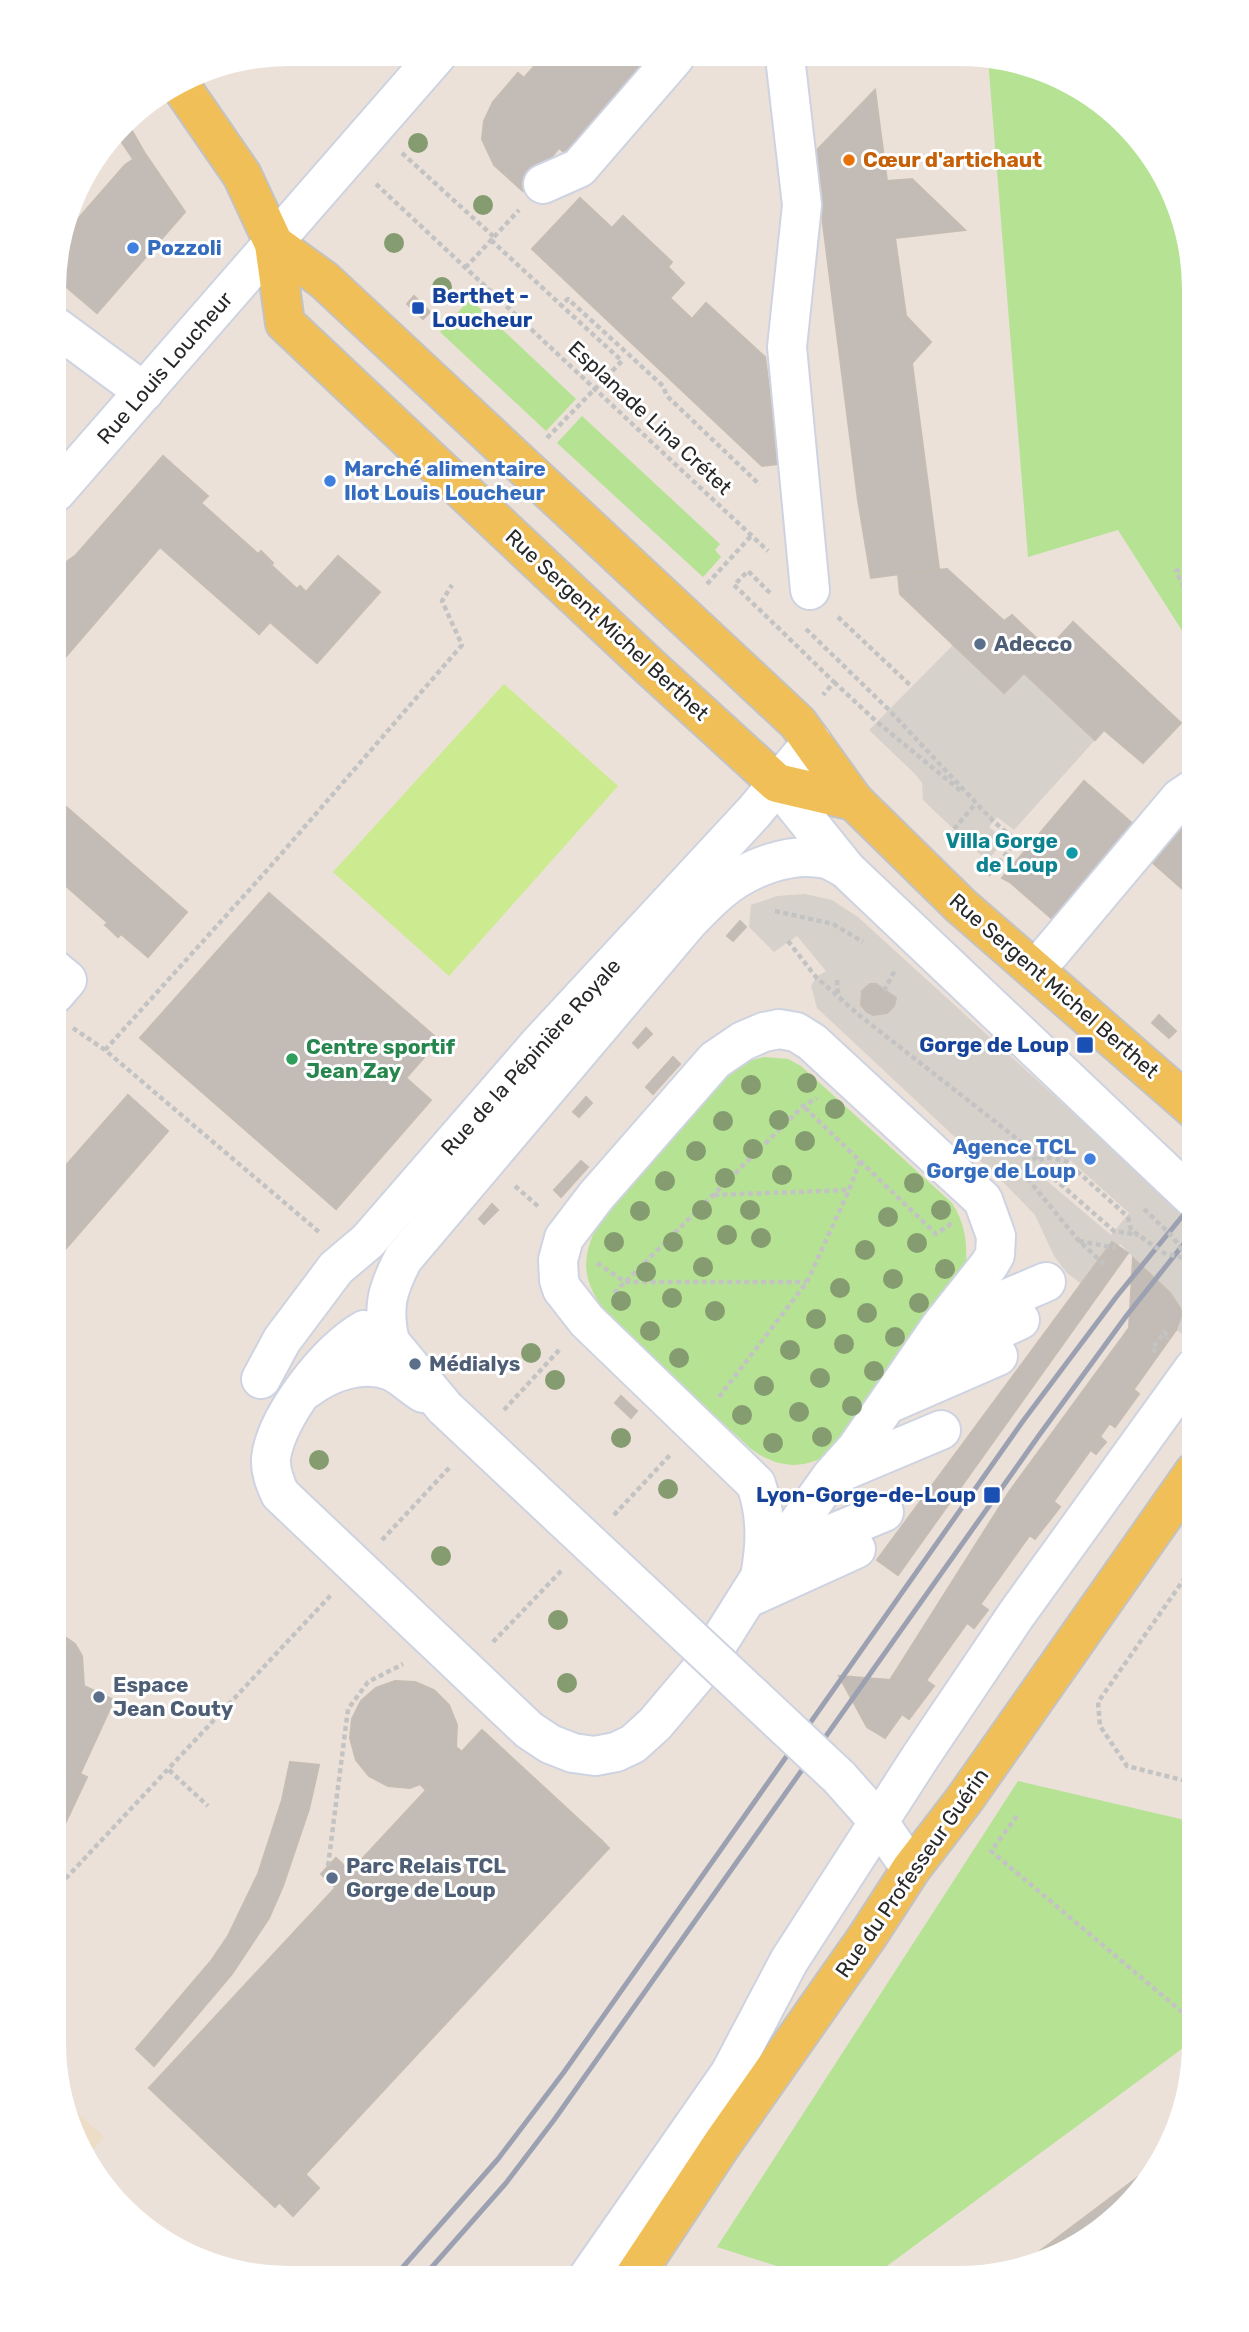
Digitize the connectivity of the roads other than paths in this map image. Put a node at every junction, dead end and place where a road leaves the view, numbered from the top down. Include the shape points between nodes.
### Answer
1 (428, 66) edge
2 (667, 66) edge
3 (786, 66) edge
4 (185, 93) edge
5 (543, 184) dead end
6 (274, 244) junction
7 (66, 334) edge
8 (144, 392) junction
9 (66, 481) edge
10 (797, 605) road end
11 (812, 742) junction
12 (777, 783) junction
13 (1182, 797) edge
14 (854, 801) junction
15 (846, 869) junction
16 (738, 877) junction
17 (1049, 954) dead end
18 (1182, 1099) edge
19 (1182, 1186) edge
20 (1046, 1282) dead end
21 (1020, 1320) dead end
22 (940, 1327) junction
23 (373, 1347) junction
24 (998, 1356) dead end
25 (1182, 1366) edge
26 (912, 1370) junction
27 (962, 1399) dead end
28 (888, 1404) junction
29 (1182, 1414) edge
30 (1154, 1423) junction
31 (941, 1430) dead end
32 (856, 1449) junction
33 (912, 1470) dead end
34 (831, 1477) junction
35 (1182, 1489) edge
36 (884, 1512) dead end
37 (802, 1518) junction
38 (856, 1549) dead end
39 (761, 1577) junction
40 (833, 1588) dead end
41 (725, 1634) junction
42 (878, 1821) junction
43 (911, 1869) junction
44 (597, 2266) edge
45 (642, 2266) edge

1 - 6 street, Rue Louis Loucheur
2 - 5 street via 579,168
3 - 10 street via 802,205 787,347 804,526
4 - 6 main road, Rue Sergent Michel Berthet via 242,176
6 - 8 street, Rue Louis Loucheur
6 - 11 main road, Rue Sergent Michel Berthet via 324,281 798,723
6 - 12 main road, Rue Sergent Michel Berthet via 285,323
7 - 8 street
8 - 9 street, Rue Louis Loucheur
11 - 12 street, Rue de la Pépinière Royale
11 - 14 main road, Rue Sergent Michel Berthet
12 - 14 main road, Rue Sergent Michel Berthet
12 - 15 street
12 - 16 street
12 - 23 street, Rue de la Pépinière Royale via 539,1044 368,1241 336,1268 282,1340 261,1379 292,1345 319,1333 341,1330
13 - 17 street
14 - 18 main road, Rue Sergent Michel Berthet via 961,906
15 - 16 street via 827,859 806,858 776,862
15 - 19 street
16 - 23 street via 689,921 415,1243 389,1288 386,1323
20 - 22 street
21 - 26 street
22 - 26 street
22 - 39 street via 995,1255 996,1236 983,1200 796,1032 764,1032 715,1060 564,1238 559,1280 577,1310 756,1484 766,1528
23 - 41 street via 349,1339 327,1358 277,1435 271,1459 273,1478 280,1494 515,1717 550,1744 573,1753 595,1756 616,1752 655,1724
23 - 42 street, bridge via 839,1777
24 - 28 street
25 - 30 street
26 - 28 street
27 - 32 street
28 - 32 street
29 - 30 street
30 - 42 street via 1016,1615
31 - 34 street
32 - 34 street
33 - 37 street
34 - 37 street
35 - 43 main road, Rue du Professeur Guérin
36 - 39 street
37 - 39 street
38 - 39 street
39 - 41 street
40 - 41 street
42 - 43 street
42 - 44 street via 789,1961 730,2073
43 - 45 main road, Rue du Professeur Guérin

